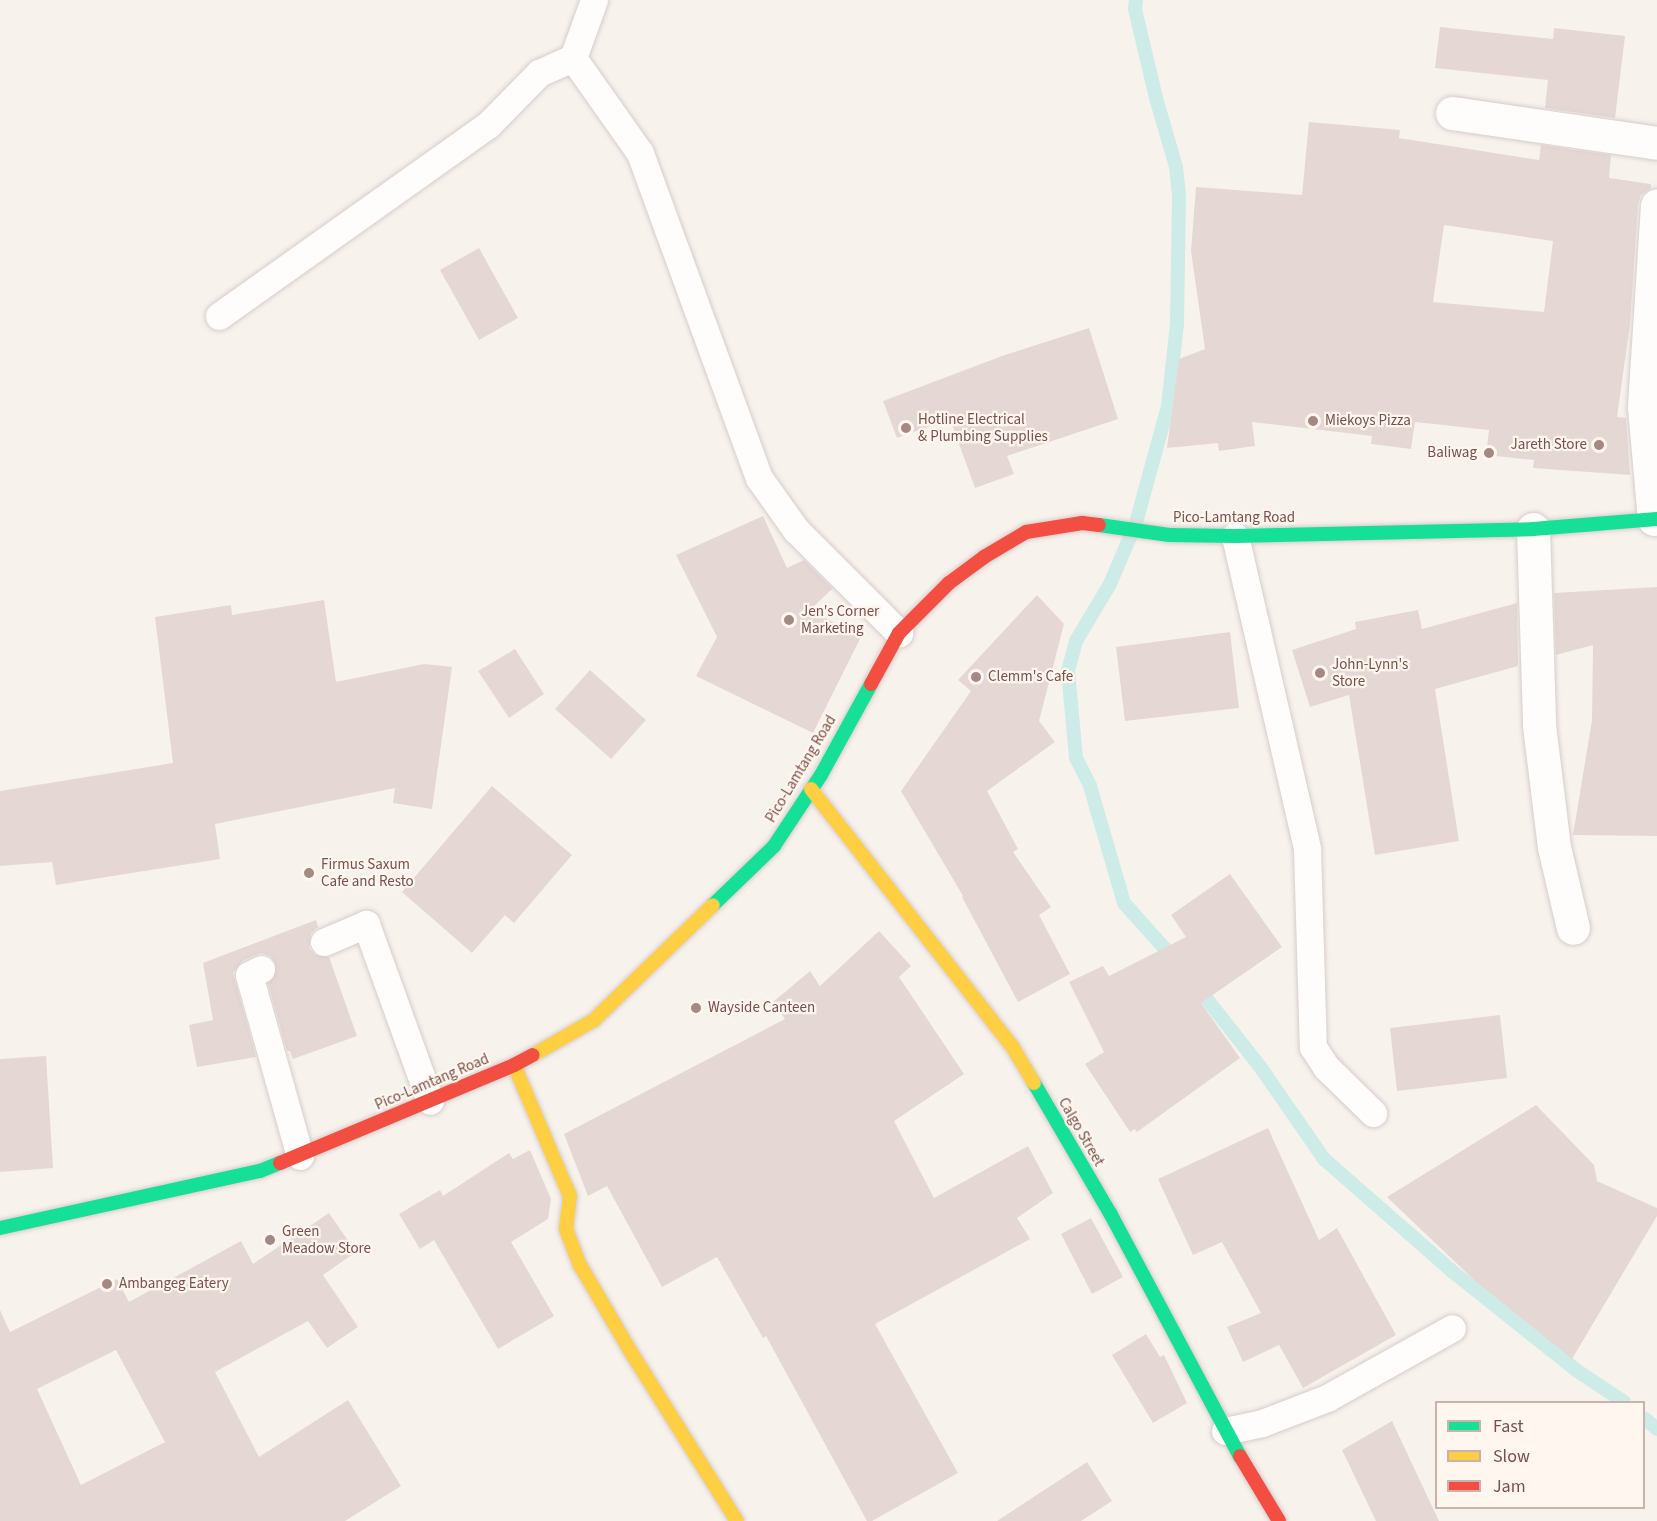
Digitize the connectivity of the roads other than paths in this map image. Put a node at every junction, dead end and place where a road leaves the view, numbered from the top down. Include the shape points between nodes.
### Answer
1 (594, 0) edge
2 (573, 58) junction
3 (1452, 112) dead end
4 (1657, 143) edge
5 (1657, 205) edge
6 (219, 316) dead end
7 (1655, 519) edge
8 (1533, 529) junction
9 (1235, 536) junction
10 (899, 633) junction
11 (811, 789) junction
12 (1573, 928) dead end
13 (324, 942) dead end
14 (261, 969) dead end
15 (514, 1065) junction
16 (430, 1101) junction
17 (1373, 1113) dead end
18 (300, 1156) junction
19 (0, 1228) edge
20 (1452, 1329) dead end
21 (1225, 1431) junction
22 (737, 1521) edge
23 (1279, 1521) edge

1 - 2 lane
2 - 6 lane via 539,73 488,125
2 - 10 lane via 640,153 759,478 796,530
3 - 4 street
5 - 7 street via 1644,406
7 - 8 main road, Pico-Lamtang Road
8 - 9 main road, Pico-Lamtang Road
8 - 12 street via 1539,725 1554,847
9 - 10 main road, Pico-Lamtang Road via 1169,535 1082,523 1026,532 949,583
9 - 17 lane via 1307,849 1313,1047 1326,1068
10 - 11 main road, Pico-Lamtang Road
11 - 15 main road, Pico-Lamtang Road via 774,846 594,1020
11 - 21 main road, Calgo Street via 1012,1046 1110,1214
13 - 16 lane via 366,924
14 - 18 lane via 249,975
15 - 16 main road, Pico-Lamtang Road
15 - 22 main road via 570,1196 566,1229 580,1265
16 - 18 main road, Pico-Lamtang Road
18 - 19 main road, Pico-Lamtang Road via 260,1171
20 - 21 lane via 1327,1398 1262,1423
21 - 23 main road, Calgo Street

